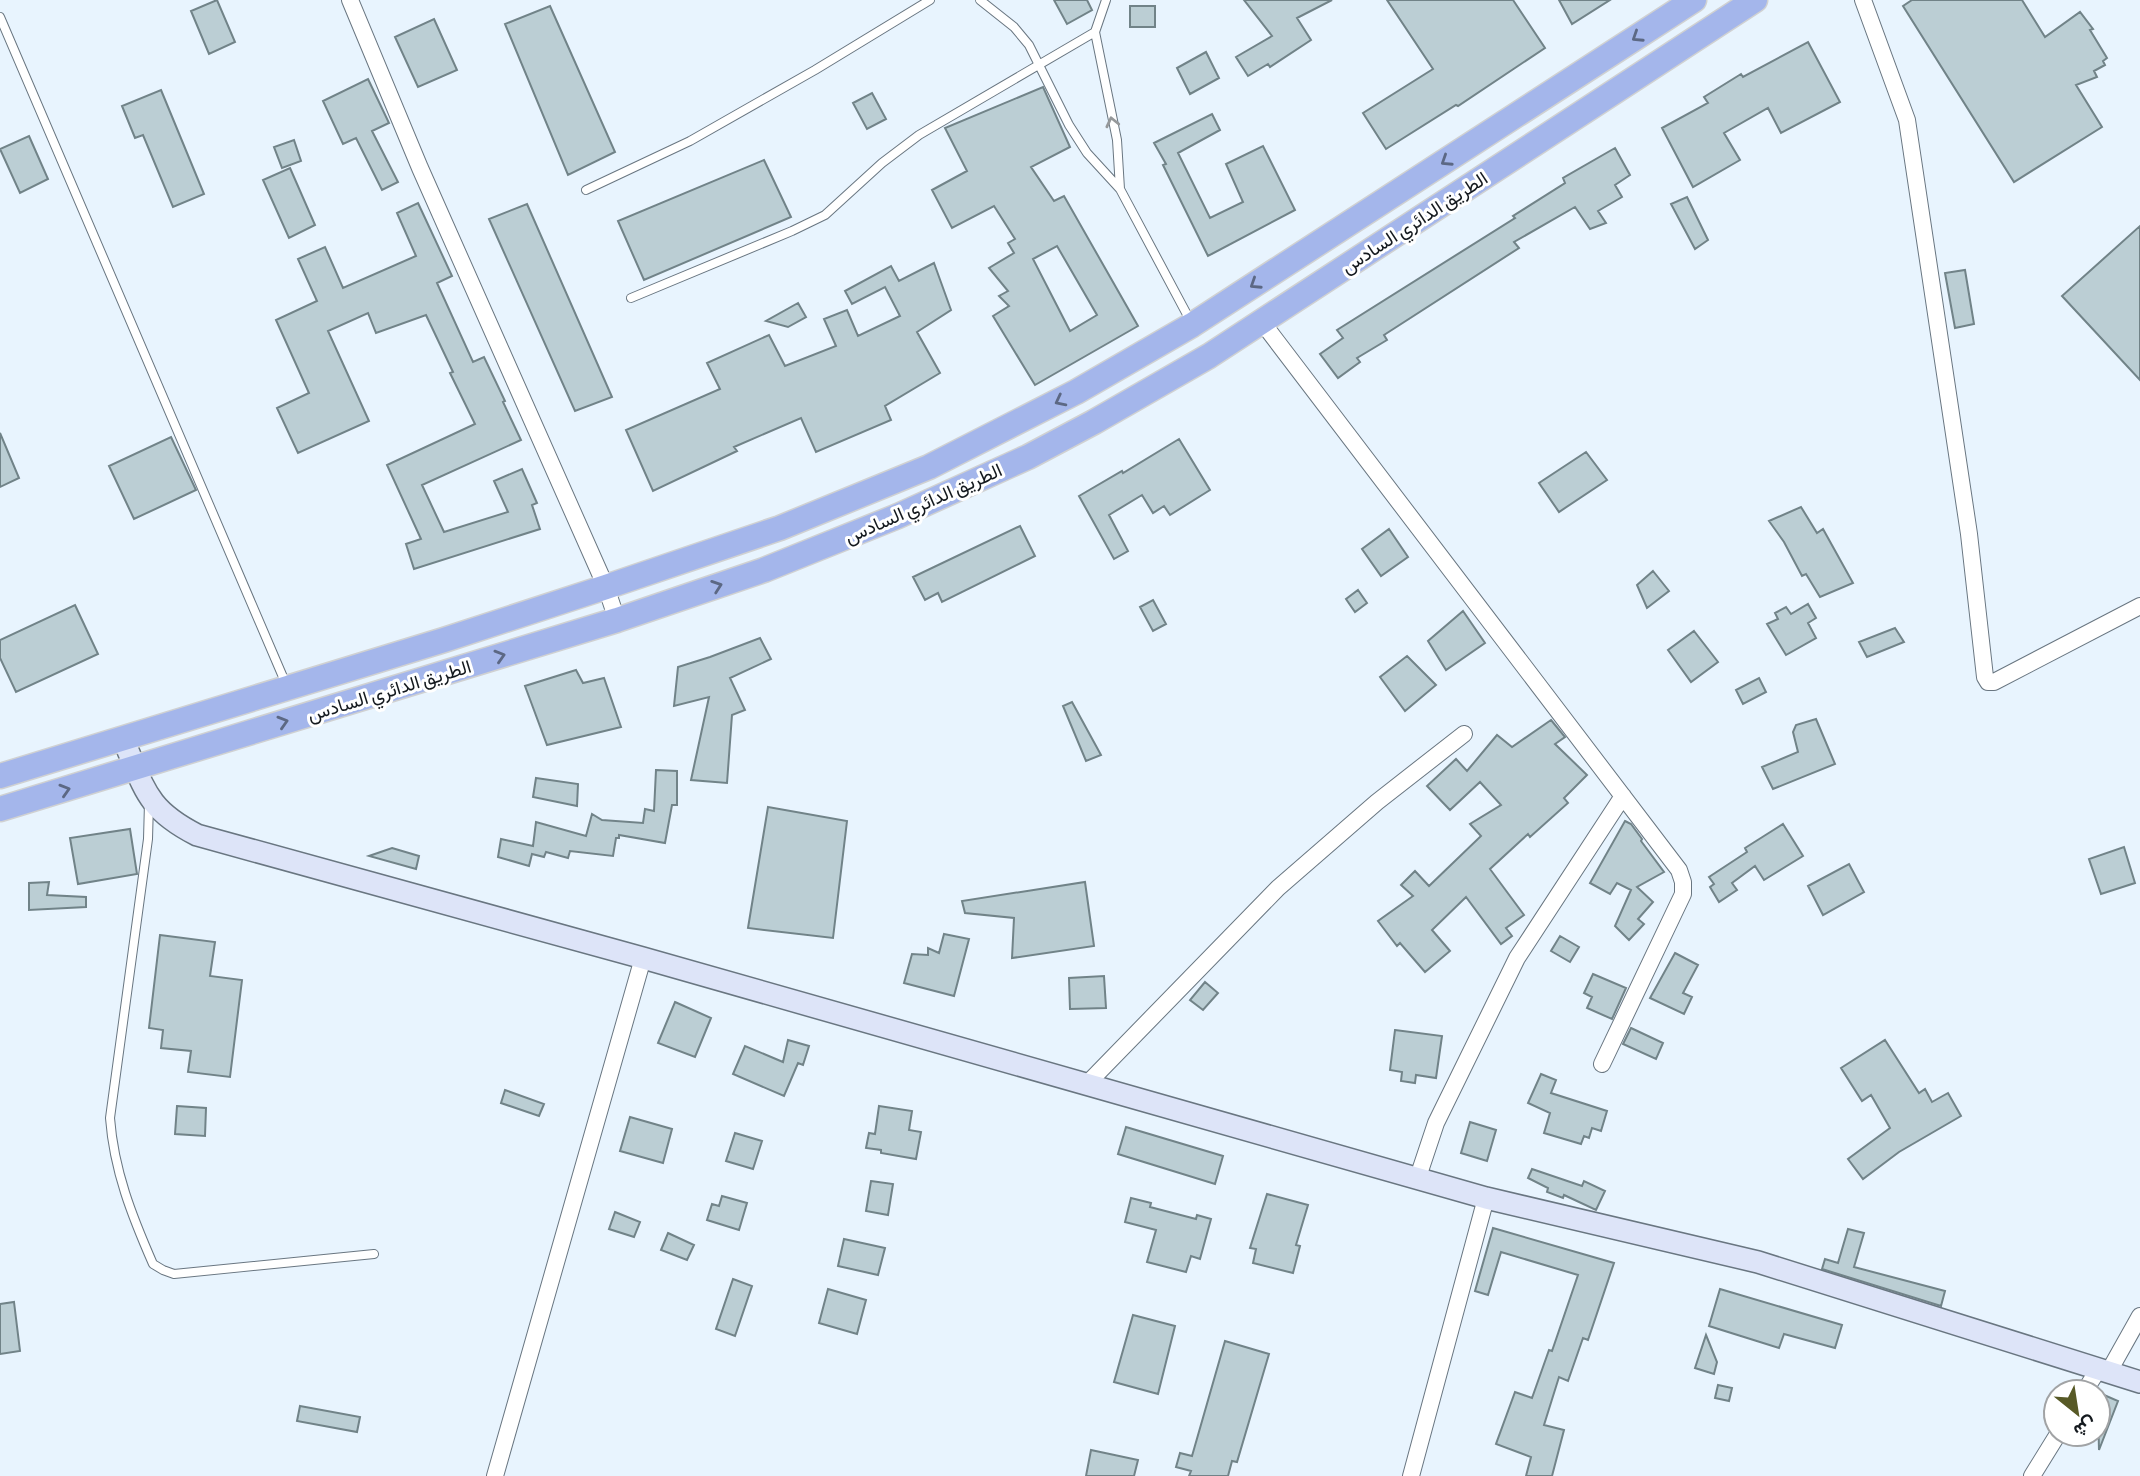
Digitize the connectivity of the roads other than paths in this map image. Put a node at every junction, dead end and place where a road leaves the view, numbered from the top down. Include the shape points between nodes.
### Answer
1 (350, 0) edge
2 (930, 0) edge
3 (980, 0) edge
4 (1106, 0) edge
5 (1694, 0) edge
6 (1755, 0) edge
7 (1863, 0) edge
8 (0, 17) edge
9 (1095, 32) junction
10 (1038, 64) junction
11 (1121, 189) junction
12 (586, 190) dead end
13 (631, 298) dead end
14 (1262, 322) junction
15 (1192, 325) junction
16 (1209, 356) junction
17 (885, 485) junction
18 (898, 516) junction
19 (606, 587) junction
20 (2140, 606) edge
21 (617, 620) junction
22 (287, 687) junction
23 (1464, 734) dead end
24 (123, 740) junction
25 (136, 768) junction
26 (1, 772) edge
27 (1623, 796) junction
28 (150, 800) junction
29 (0, 809) edge
30 (643, 958) junction
31 (1602, 1064) dead end
32 (1087, 1084) junction
33 (1418, 1177) junction
34 (1486, 1198) junction
35 (374, 1254) dead end
36 (2140, 1316) edge
37 (2103, 1371) junction
38 (2097, 1378) edge
39 (2140, 1382) edge
40 (2049, 1448) edge
41 (495, 1476) edge
42 (1411, 1476) edge
43 (2032, 1476) edge

1 - 19 street
2 - 12 lane via 690,141
3 - 10 lane via 1014,27
4 - 9 lane
5 -> 15 highway, الطريق الدائري السادس
6 - 14 highway, الطريق الدائري السادس
7 - 20 street via 1907,120 1969,534 1985,677 1994,682
8 - 22 lane
9 - 10 lane
11 -> 9 lane via 1117,140
10 - 11 lane via 1087,153
10 - 13 lane via 919,135 825,215
11 - 15 lane
14 - 16 highway, الطريق الدائري السادس
14 - 27 street
15 - 16 highway
15 -> 17 highway, الطريق الدائري السادس via 1076,392
16 - 18 highway, الطريق الدائري السادس via 1072,434
17 - 18 highway
17 - 19 highway, الطريق الدائري السادس via 780,528
21 -> 18 highway, الطريق الدائري السادس via 764,570
19 - 21 street
19 - 22 highway, الطريق الدائري السادس
25 -> 21 highway, الطريق الدائري السادس
22 - 24 highway, الطريق الدائري السادس
23 - 32 street via 1278,888
24 - 25 main road
24 - 26 highway, الطريق الدائري السادس
25 - 28 main road
29 -> 25 highway, الطريق الدائري السادس
27 - 31 street via 1679,870 1683,894
27 - 33 street via 1517,958 1436,1123
28 - 30 main road via 163,815 197,835
28 - 35 lane via 110,1118 118,1176 153,1264 174,1273
30 - 32 main road
30 - 41 street
32 - 33 main road
33 - 34 main road
34 - 37 main road via 1758,1262
34 - 42 street
36 - 37 street
37 - 38 street
37 - 39 main road
40 - 43 street

